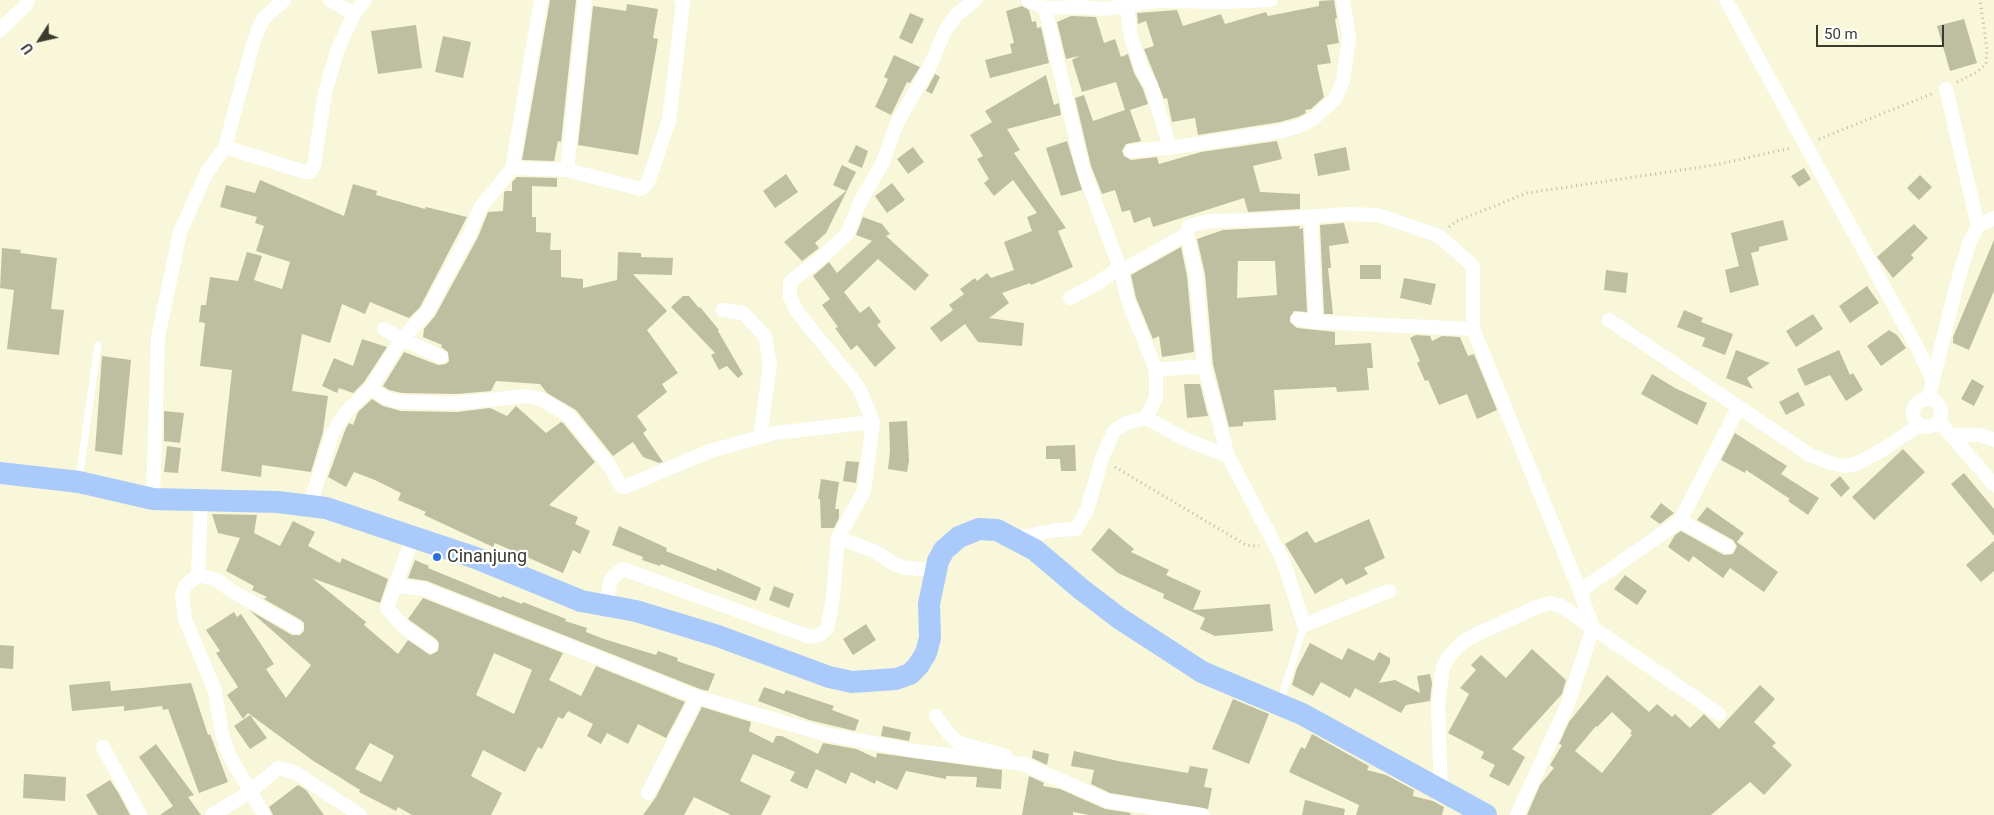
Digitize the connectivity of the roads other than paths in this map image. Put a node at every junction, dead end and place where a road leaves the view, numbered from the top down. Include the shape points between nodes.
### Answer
1 (284, 0) edge
2 (330, 0) edge
3 (365, 0) edge
4 (541, 0) edge
5 (585, 0) edge
6 (681, 0) edge
7 (976, 0) edge
8 (1028, 0) edge
9 (1271, 0) edge
10 (1343, 0) edge
11 (1726, 0) edge
12 (26, 2) edge
13 (1127, 7) junction
14 (1045, 8) junction
15 (354, 14) junction
16 (0, 30) edge
17 (1946, 89) road end
18 (225, 147) junction
19 (1170, 148) junction
20 (1131, 151) dead end
21 (514, 166) junction
22 (567, 170) junction
23 (1311, 217) junction
24 (1994, 218) edge
25 (1978, 226) junction
26 (1186, 234) junction
27 (1120, 270) junction
28 (1070, 298) dead end
29 (723, 310) dead end
30 (1298, 319) dead end
31 (1609, 320) dead end
32 (1316, 322) junction
33 (384, 329) dead end
34 (1472, 329) junction
35 (402, 339) junction
36 (98, 345) dead end
37 (441, 357) dead end
38 (1204, 366) junction
39 (1156, 370) junction
40 (1933, 381) junction
41 (371, 388) junction
42 (1928, 400) junction
43 (1738, 408) junction
44 (1146, 418) junction
45 (1938, 421) junction
46 (874, 422) junction
47 (1919, 425) junction
48 (1951, 435) junction
49 (760, 437) junction
50 (1994, 440) edge
51 (1228, 456) junction
52 (0, 473) edge
53 (79, 482) junction
54 (1994, 485) edge
55 (153, 499) junction
56 (200, 501) junction
57 (309, 508) junction
58 (1680, 521) junction
59 (414, 537) junction
60 (838, 538) junction
61 (1016, 538) junction
62 (1728, 547) dead end
63 (937, 570) junction
64 (198, 574) junction
65 (397, 586) junction
66 (1580, 591) junction
67 (1389, 592) dead end
68 (605, 607) junction
69 (1304, 625) junction
70 (296, 627) dead end
71 (1593, 628) junction
72 (431, 646) dead end
73 (697, 697) junction
74 (1280, 704) junction
75 (1720, 714) dead end
76 (936, 716) dead end
77 (103, 748) dead end
78 (1023, 764) junction
79 (1441, 791) junction
80 (250, 792) junction
81 (648, 792) dead end
82 (140, 815) edge
83 (212, 815) edge
84 (264, 815) edge
85 (360, 815) edge
86 (1202, 815) edge
87 (1486, 815) edge
88 (1517, 815) edge

1 - 18 street via 263,19 254,40
2 - 15 street
3 - 15 street
4 - 21 street
5 - 22 street
6 - 22 street via 669,120 645,187 641,189
7 - 46 street via 956,15 945,31 929,68 897,123 882,164 861,200 847,234 790,282 790,297 797,312 856,384
8 - 14 street
9 - 13 street via 1158,1
10 - 19 street via 1349,38 1343,81 1334,99 1314,118 1282,131
11 - 40 street
12 - 16 street
13 - 14 street
13 - 19 street via 1131,37 1142,70 1151,85
14 - 27 street via 1083,169
15 - 18 street via 337,51 325,93 314,165 310,172
17 - 25 street
18 - 55 street via 206,172 180,232 158,337
19 - 20 street
21 - 22 street
21 - 35 street via 480,208 428,312
23 - 26 street via 1209,221 1189,226
23 - 32 street
23 - 34 street via 1378,215 1439,236 1473,266
24 - 25 street
25 - 40 street via 1969,243 1956,287
26 - 27 street
26 - 38 street via 1196,275
27 - 28 street
27 - 39 street via 1128,301
29 - 49 street via 743,313 765,336 770,365
30 - 32 street
31 - 43 street
32 - 34 street
33 - 35 street
34 - 66 street
35 - 37 street
35 - 41 street
36 - 53 lane
38 - 39 street
38 - 51 street
39 - 44 street via 1156,398
40 - 42 street
41 - 49 street via 385,398 401,402 457,403 527,396 540,399 569,416 609,465 621,486 625,487 710,451
41 - 57 street via 346,412 332,434
42 - 45 street via 1938,405 1941,416
42 - 47 street via 1920,402 1914,410 1915,421
43 - 47 street via 1810,455 1844,466 1856,464 1884,449
43 - 58 street
44 - 51 street via 1186,440
44 - 61 street via 1126,423 1114,431 1102,458 1087,510 1076,529
45 - 47 street via 1930,427
45 - 48 street
46 - 49 street
46 - 60 street via 864,491
48 - 50 street via 1980,435
48 - 54 street
51 - 69 street via 1277,546
52 - 53 highway
53 - 55 highway
55 - 56 highway
56 - 57 highway via 278,502
56 - 64 street
57 - 59 highway via 326,508
58 - 62 street
58 - 66 street
59 - 65 street
59 - 68 highway
60 - 63 street via 874,551 896,565
60 - 68 street via 829,621 827,630 819,635 810,637 623,569 611,579
61 - 63 highway via 997,530 979,529 965,534 944,550
61 - 74 highway via 1157,644 1202,672
63 - 68 highway via 929,604 930,638 926,653 910,674 896,679 852,682 829,677 718,636 636,611
64 - 70 street via 217,580
64 - 80 street via 184,586 185,619 215,691 229,755
65 - 72 street via 387,608 403,626
65 - 73 street via 424,589
66 - 71 street
67 - 69 street
69 - 74 lane
71 - 75 street
71 - 79 street via 1561,606 1550,603 1475,635 1450,655 1444,667 1438,705
71 - 88 street via 1567,706
73 - 78 street via 824,734 916,751
73 - 81 street
74 - 79 highway
76 - 78 street via 959,743 1014,758
77 - 82 street
78 - 86 street via 1108,801
79 - 87 highway
80 - 83 street
80 - 84 street
80 - 85 street via 278,768 286,769

